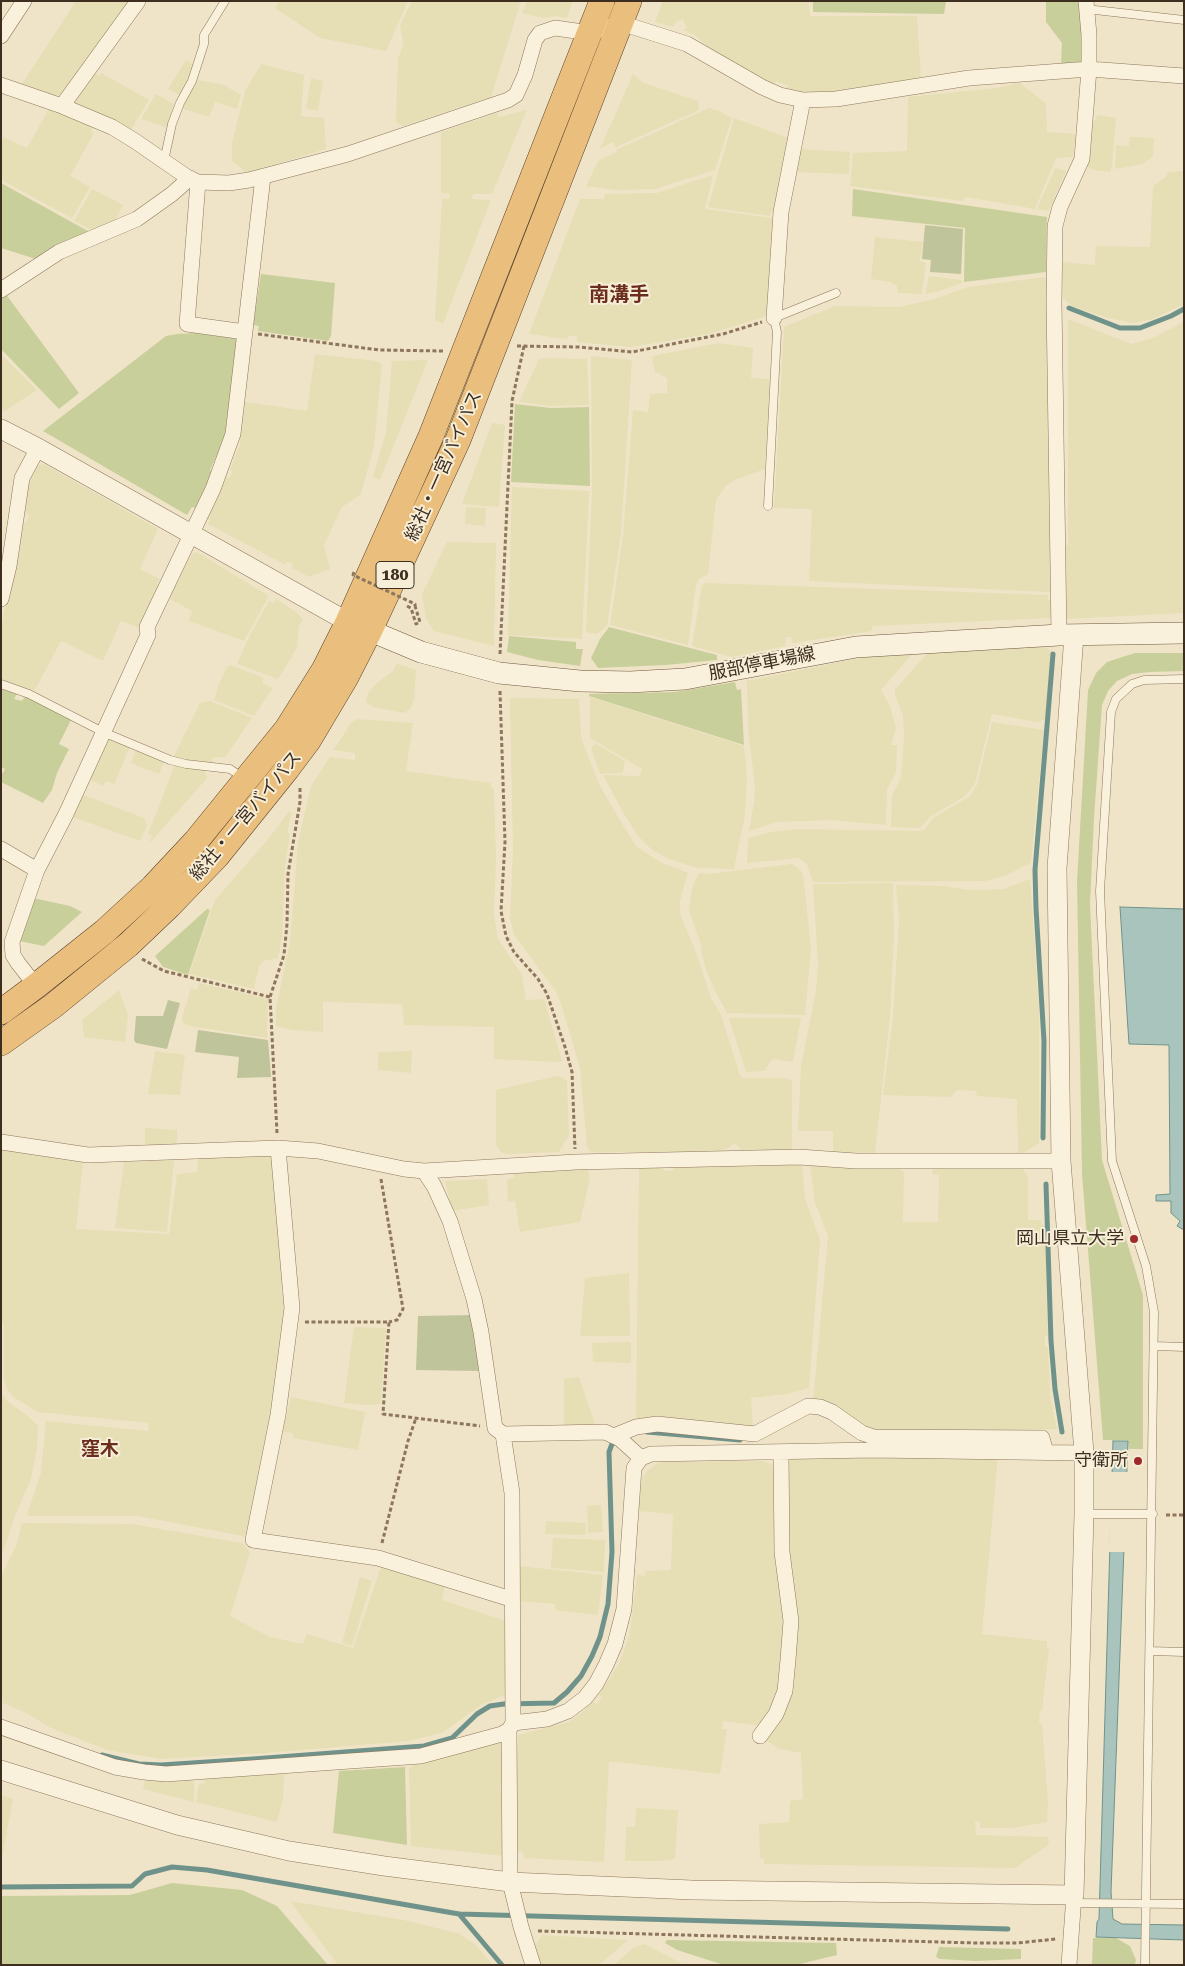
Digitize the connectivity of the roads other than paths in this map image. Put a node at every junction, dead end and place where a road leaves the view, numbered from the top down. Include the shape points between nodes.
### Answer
1 (24, 1) edge
2 (138, 1) edge
3 (225, 1) edge
4 (602, 1) edge
5 (1086, 5) edge
6 (625, 12) edge
7 (1184, 20) edge
8 (590, 33) junction
9 (1, 36) edge
10 (1089, 69) junction
11 (1184, 76) edge
12 (1, 85) edge
13 (804, 100) junction
14 (62, 106) junction
15 (164, 161) junction
16 (262, 177) junction
17 (194, 180) junction
18 (1, 290) edge
19 (836, 293) dead end
20 (774, 318) junction
21 (245, 332) junction
22 (1, 429) edge
23 (38, 448) junction
24 (768, 506) dead end
25 (191, 533) junction
26 (1, 598) edge
27 (359, 627) junction
28 (1184, 633) edge
29 (1067, 635) junction
30 (1184, 679) edge
31 (1, 684) edge
32 (103, 732) junction
33 (246, 780) junction
34 (1, 849) edge
35 (37, 870) junction
36 (36, 986) junction
37 (1, 1012) edge
38 (1, 1043) edge
39 (1, 1142) edge
40 (278, 1148) junction
41 (1062, 1161) junction
42 (424, 1171) junction
43 (1155, 1346) junction
44 (1184, 1347) edge
45 (499, 1431) junction
46 (620, 1439) junction
47 (874, 1443) junction
48 (781, 1453) junction
49 (1084, 1453) junction
50 (641, 1458) junction
51 (1084, 1514) junction
52 (1152, 1514) junction
53 (512, 1599) junction
54 (1150, 1651) junction
55 (1184, 1652) edge
56 (1, 1727) edge
57 (511, 1727) junction
58 (760, 1736) dead end
59 (1, 1770) edge
60 (510, 1882) junction
61 (1074, 1899) junction
62 (1146, 1904) junction
63 (1184, 1904) edge
64 (533, 1965) edge
65 (1069, 1965) edge
66 (1145, 1965) edge

1 - 9 street
2 - 14 street
3 - 15 lane via 204,36 192,81 172,124
4 - 8 highway, 総社・一宮バイパス / 180
5 - 7 lane
5 - 10 street
6 - 8 street
6 - 13 street via 762,88
6 - 27 highway, 総社・一宮バイパス / 180 via 458,440
8 - 16 street via 554,28 540,33 516,95 508,100 348,154
8 - 27 highway, 総社・一宮バイパス / 180
10 - 11 street
10 - 13 street via 970,78 836,99
10 - 29 street via 1082,159 1055,226 1054,302
12 - 14 street
13 - 20 street via 782,212
14 - 15 street via 112,127
15 - 17 street
16 - 17 street via 229,183
16 - 21 street
17 - 18 street via 137,219 59,252
17 - 21 street via 187,324
19 - 20 lane
20 - 24 lane via 777,332
21 - 25 street via 234,434
22 - 23 street
23 - 25 street
23 - 26 street via 22,478
25 - 27 street
25 - 32 street
27 - 29 main road, 服部停車場線 via 421,652 499,673 630,682 685,679 856,647
27 - 33 highway, 総社・一宮バイパス / 180 via 324,670 287,729
27 - 38 highway, 総社・一宮バイパス / 180 via 346,677 308,741 216,856 128,945
28 - 29 main road, 服部停車場線
29 - 41 street via 1057,868
30 - 43 lane via 1144,680 1132,684 1116,699 1111,712 1100,891 1112,1161 1146,1266 1154,1312
31 - 32 lane via 29,694
32 - 33 lane via 170,760 230,769
32 - 35 street
33 - 36 highway, 総社・一宮バイパス / 180 via 153,887 104,932
34 - 35 street
35 - 36 street via 12,942 13,955
36 - 37 highway, 総社・一宮バイパス / 180
39 - 40 street via 88,1155
40 - 42 street via 318,1151
40 - 53 street via 292,1308 273,1443 252,1540 378,1558
41 - 42 street via 856,1161 799,1157 576,1162
41 - 49 street
42 - 45 street via 450,1222 474,1299
43 - 44 lane
43 - 52 lane
45 - 46 street via 605,1432
45 - 53 street via 512,1493
46 - 47 street via 636,1427 657,1424 755,1434 808,1406 832,1412
46 - 50 street
47 - 48 street
47 - 49 street
48 - 50 street via 651,1454
48 - 58 street via 780,1522 791,1620 785,1692 776,1714
49 - 51 street
50 - 57 street via 634,1468 624,1609 606,1665 585,1698 568,1710 547,1719
51 - 52 lane
51 - 61 street
52 - 54 lane
53 - 57 street
54 - 55 lane
54 - 62 lane
56 - 57 street via 115,1767 166,1774 414,1757 474,1742
57 - 60 street
59 - 60 street via 168,1822 290,1851
60 - 61 street via 692,1890
60 - 64 street
61 - 62 lane
61 - 65 street
62 - 63 lane
62 - 66 lane

